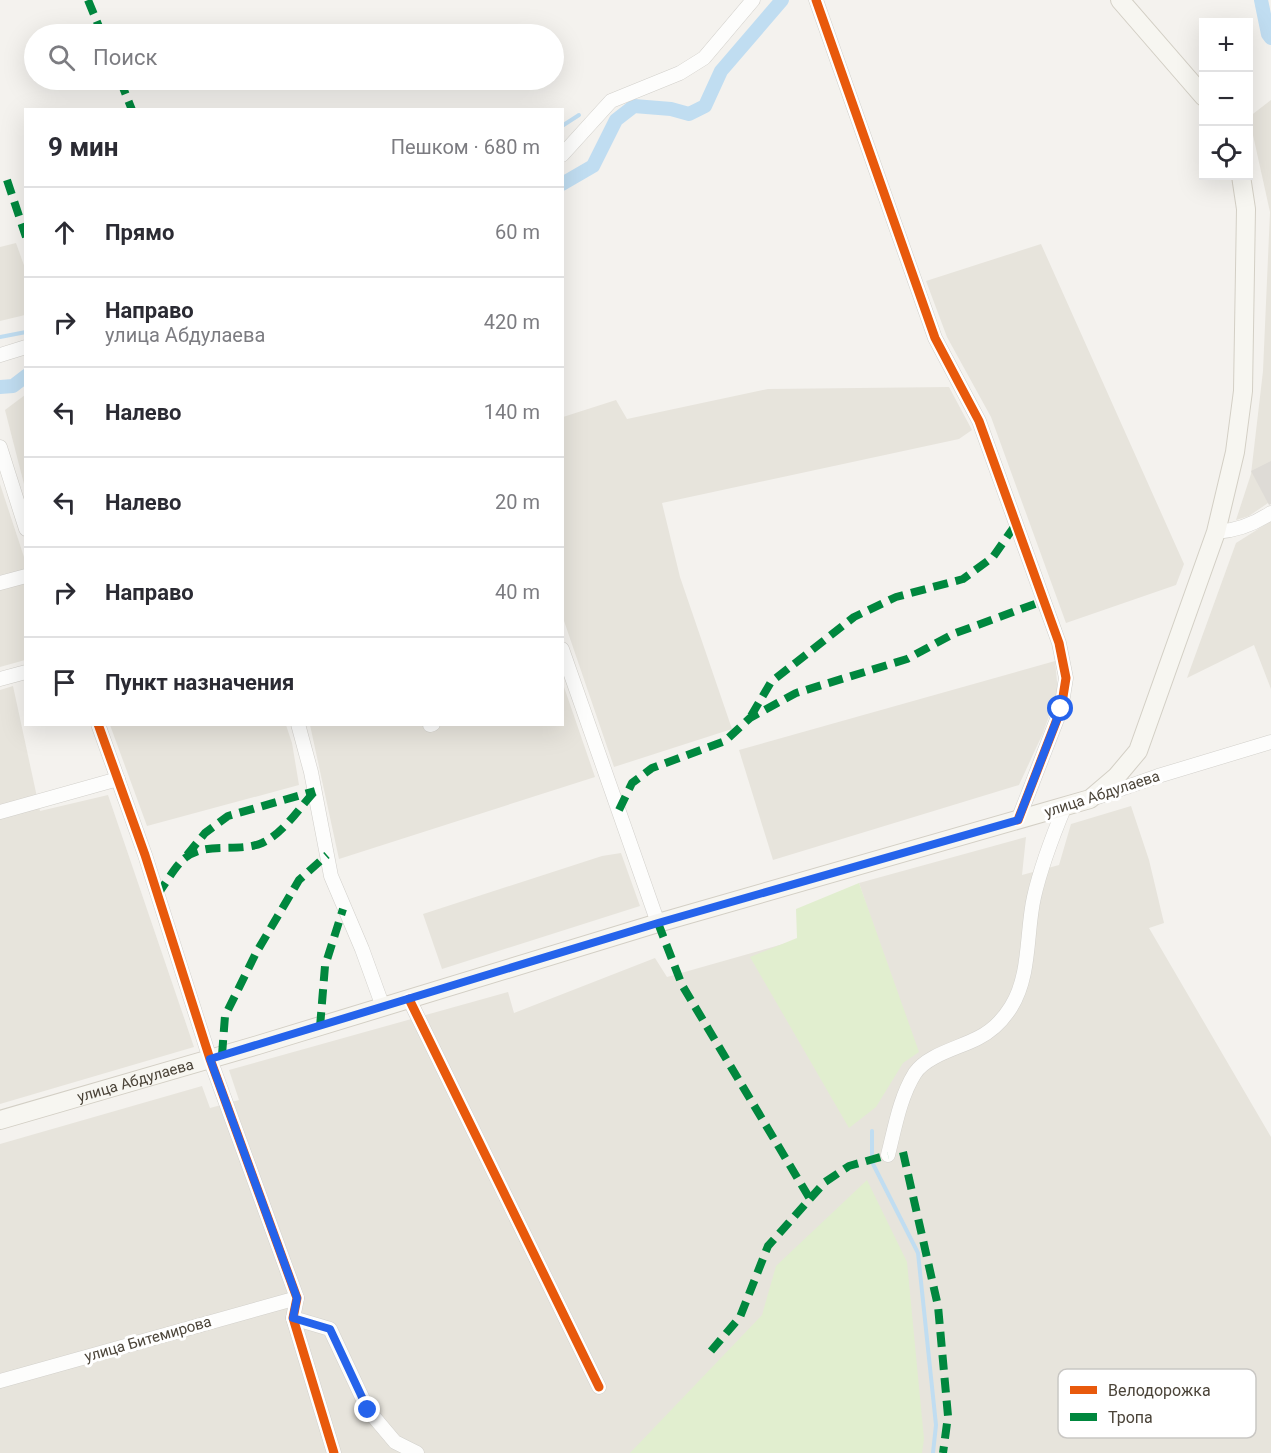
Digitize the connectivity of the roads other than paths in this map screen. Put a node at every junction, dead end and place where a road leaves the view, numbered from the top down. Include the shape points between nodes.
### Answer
1 (753, 0) edge
2 (816, 0) edge
3 (1120, 0) edge
4 (1199, 92) edge
5 (564, 153) edge
6 (1242, 180) edge
7 (24, 348) edge
8 (0, 355) edge
9 (0, 447) edge
10 (1271, 513) edge
11 (24, 523) edge
12 (1216, 532) junction
13 (24, 577) edge
14 (0, 584) edge
15 (564, 660) edge
16 (24, 673) edge
17 (0, 679) edge
18 (568, 681) edge
19 (99, 726) edge
20 (299, 726) edge
21 (1271, 742) edge
22 (118, 779) junction
23 (1090, 799) junction
24 (1065, 806) junction
25 (0, 812) edge
26 (1018, 820) junction
27 (658, 923) junction
28 (409, 999) junction
29 (383, 1007) junction
30 (210, 1059) junction
31 (0, 1120) edge
32 (888, 1155) dead end
33 (297, 1298) junction
34 (293, 1318) junction
35 (0, 1380) edge
36 (599, 1387) dead end
37 (334, 1453) edge
38 (417, 1453) edge

1 - 5 street via 704,58 680,73 611,101
2 - 26 street via 935,338 979,421 1059,643 1066,678 1061,709
3 - 4 main road
6 - 12 main road via 1246,209 1243,391 1235,452
7 - 8 street
9 - 11 street
10 - 12 street via 1233,531
12 - 23 main road via 1138,751
13 - 14 street
15 - 18 street
16 - 17 street
18 - 27 street
19 - 22 street
20 - 29 street via 331,876
21 - 23 street, улица Абдулаева
22 - 25 street
22 - 30 street
23 - 24 main road, улица Абдулаева
24 - 26 main road, улица Абдулаева
24 - 32 street via 1034,897 1023,976 1012,1006 998,1025 916,1071 901,1102
26 - 27 main road, улица Абдулаева
27 - 28 main road, улица Абдулаева
28 - 29 main road, улица Абдулаева
28 - 36 street
29 - 30 main road, улица Абдулаева
30 - 31 main road, улица Абдулаева
30 - 33 street
33 - 34 street
33 - 35 street, улица Битемирова
34 - 37 street
34 - 38 street via 330,1329 368,1410 395,1442

